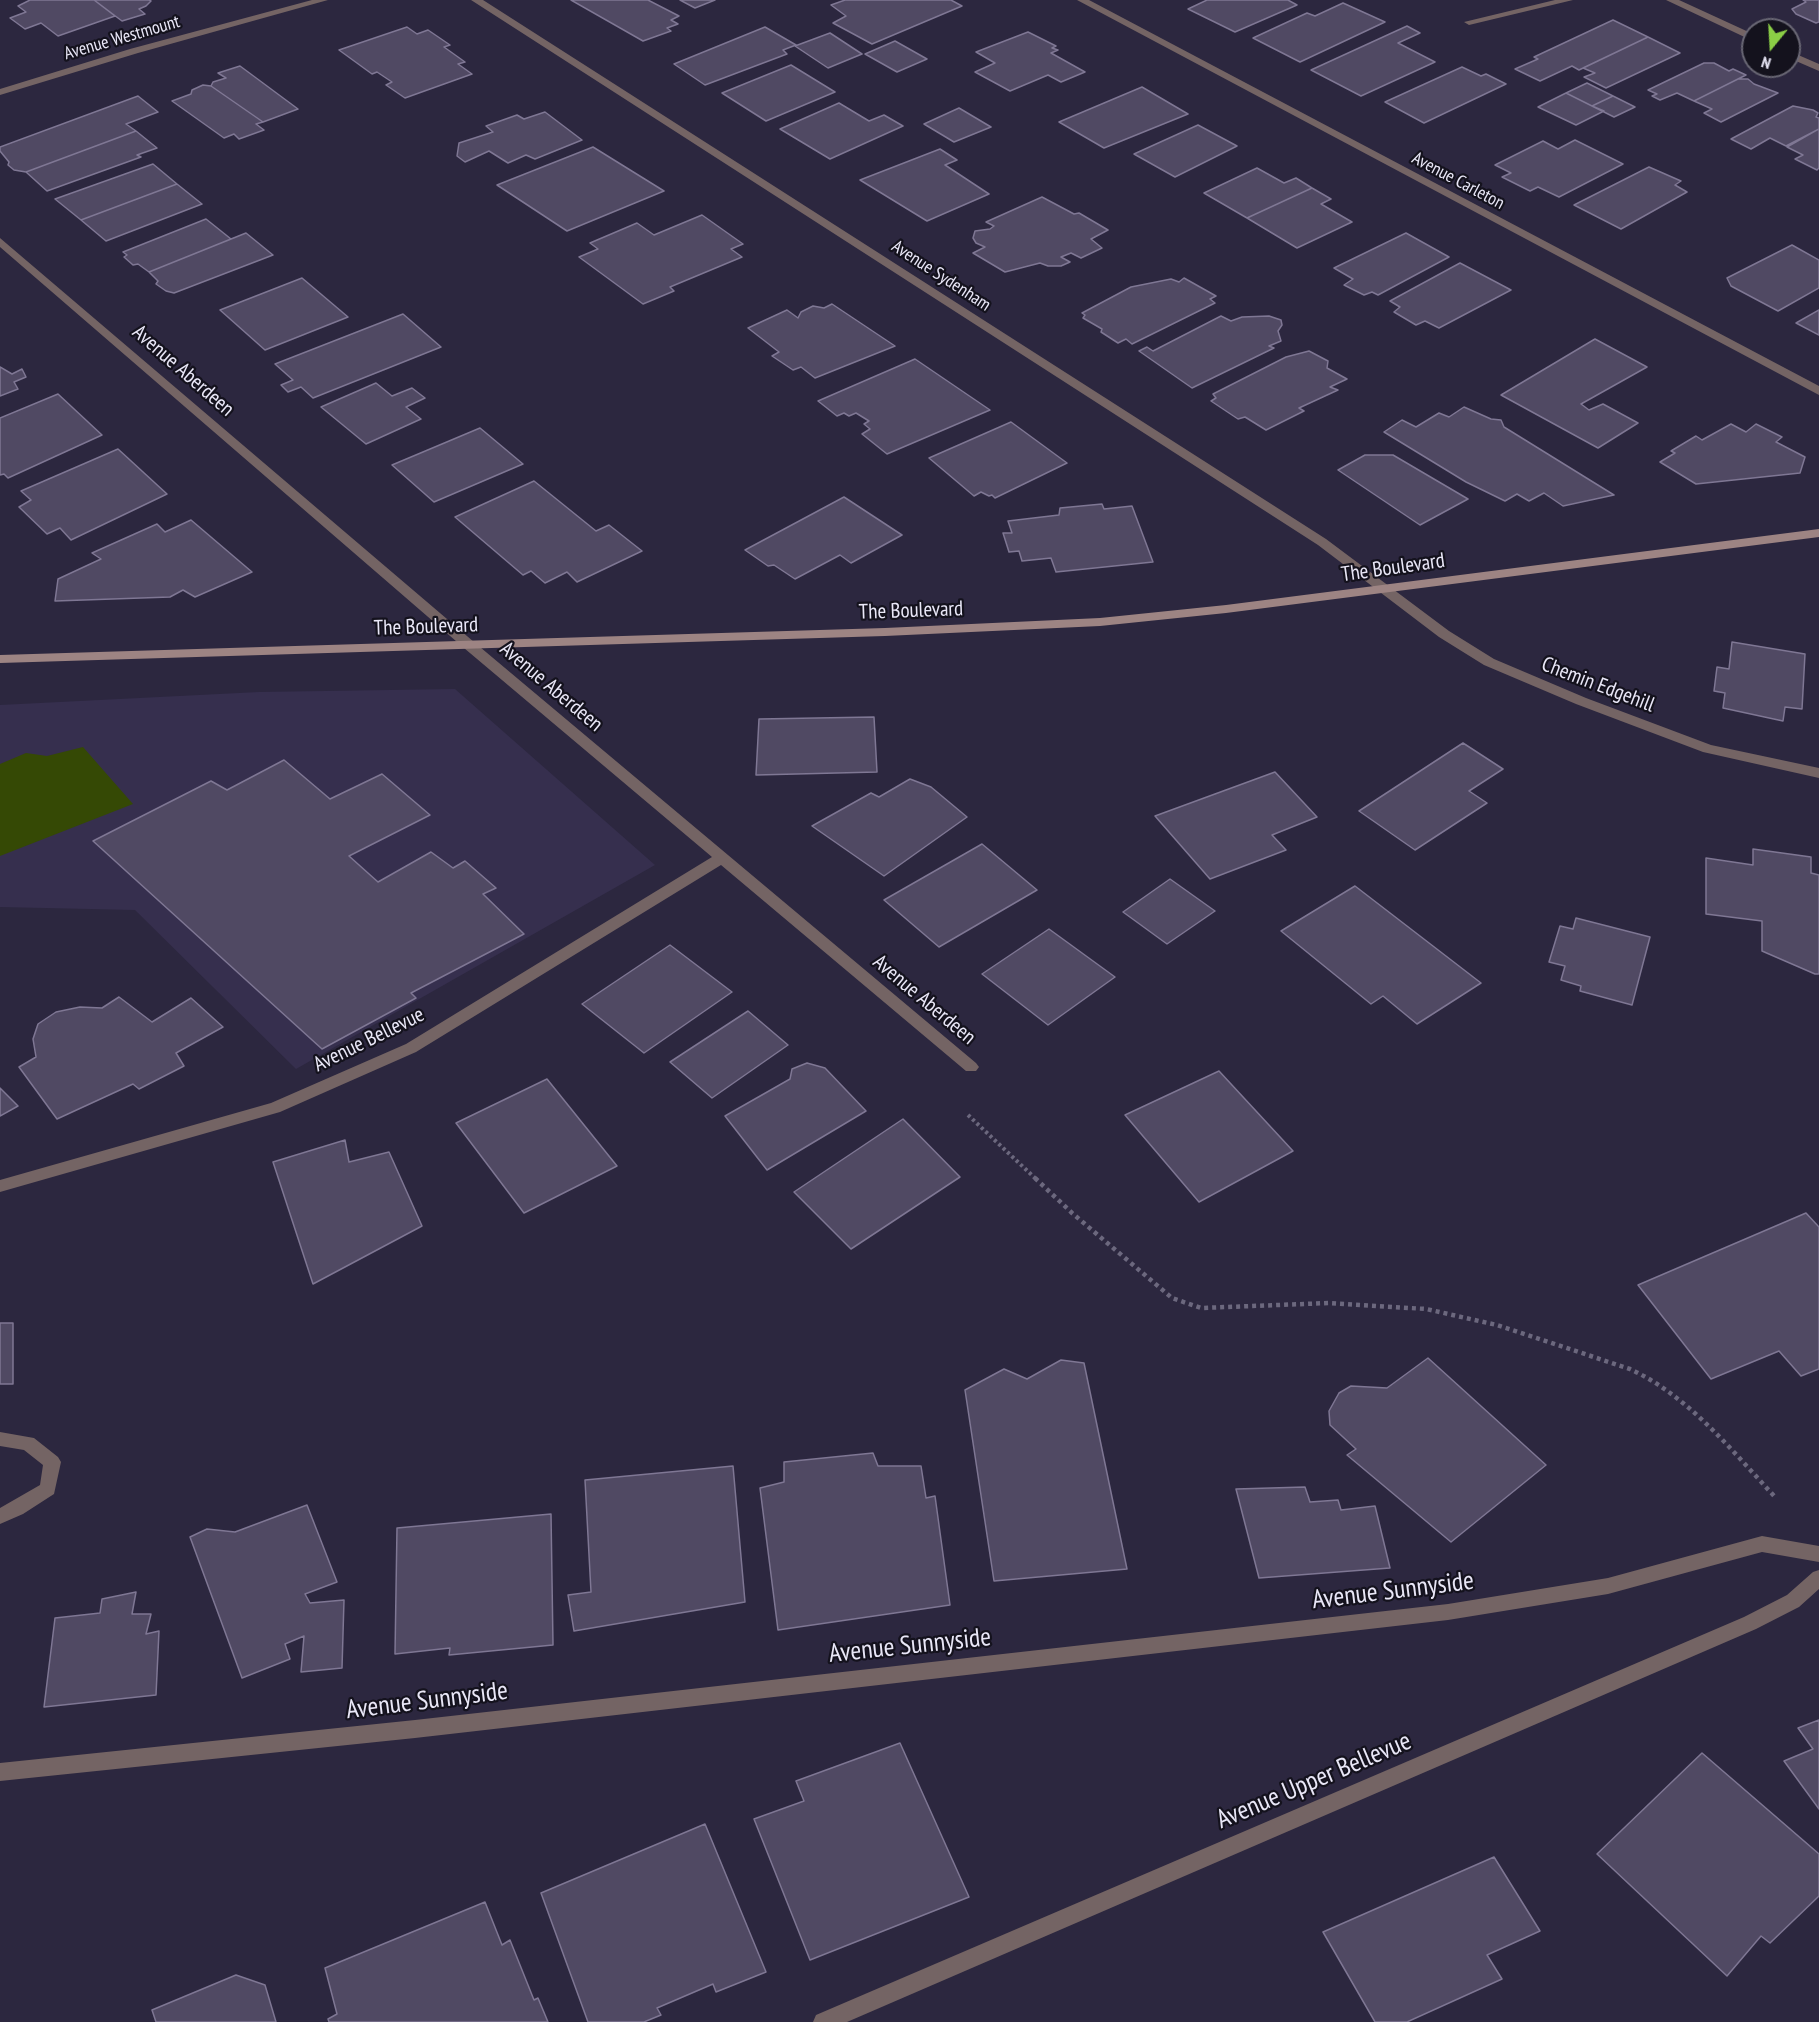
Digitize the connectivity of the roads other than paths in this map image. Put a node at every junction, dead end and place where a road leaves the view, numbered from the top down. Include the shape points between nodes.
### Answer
1 (323, 0) edge
2 (476, 0) edge
3 (1082, 0) edge
4 (1568, 0) edge
5 (1671, 0) edge
6 (1469, 22) dead end
7 (1741, 32) edge
8 (1801, 60) edge
9 (1819, 68) edge
10 (0, 92) edge
11 (0, 241) edge
12 (1819, 391) edge
13 (1819, 533) edge
14 (1383, 589) junction
15 (468, 645) junction
16 (0, 659) edge
17 (1819, 773) edge
18 (723, 858) junction
19 (971, 1067) dead end
20 (0, 1186) edge
21 (0, 1439) edge
22 (0, 1516) edge
23 (1819, 1554) edge
24 (1819, 1578) edge
25 (0, 1772) edge
26 (823, 2022) edge

1 - 10 street, Avenue Westmount
2 - 14 street, Avenue Sydenham via 1322,542
3 - 12 street, Avenue Carleton
4 - 6 street
5 - 7 street
8 - 9 street
11 - 15 street, Avenue Aberdeen
13 - 14 main road, The Boulevard
14 - 15 main road, The Boulevard via 1057,625
14 - 17 street, Chemin Edgehill via 1461,646 1528,680 1708,749
15 - 16 main road, The Boulevard
15 - 18 street, Avenue Aberdeen
18 - 19 street, Avenue Aberdeen
18 - 20 street, Avenue Bellevue via 411,1048 275,1108
21 - 22 street via 28,1443 52,1462 48,1488
23 - 25 street, Avenue Sunnyside via 1762,1544 1608,1586 1448,1612
24 - 26 street, Avenue Upper Bellevue via 1793,1601 1750,1623

